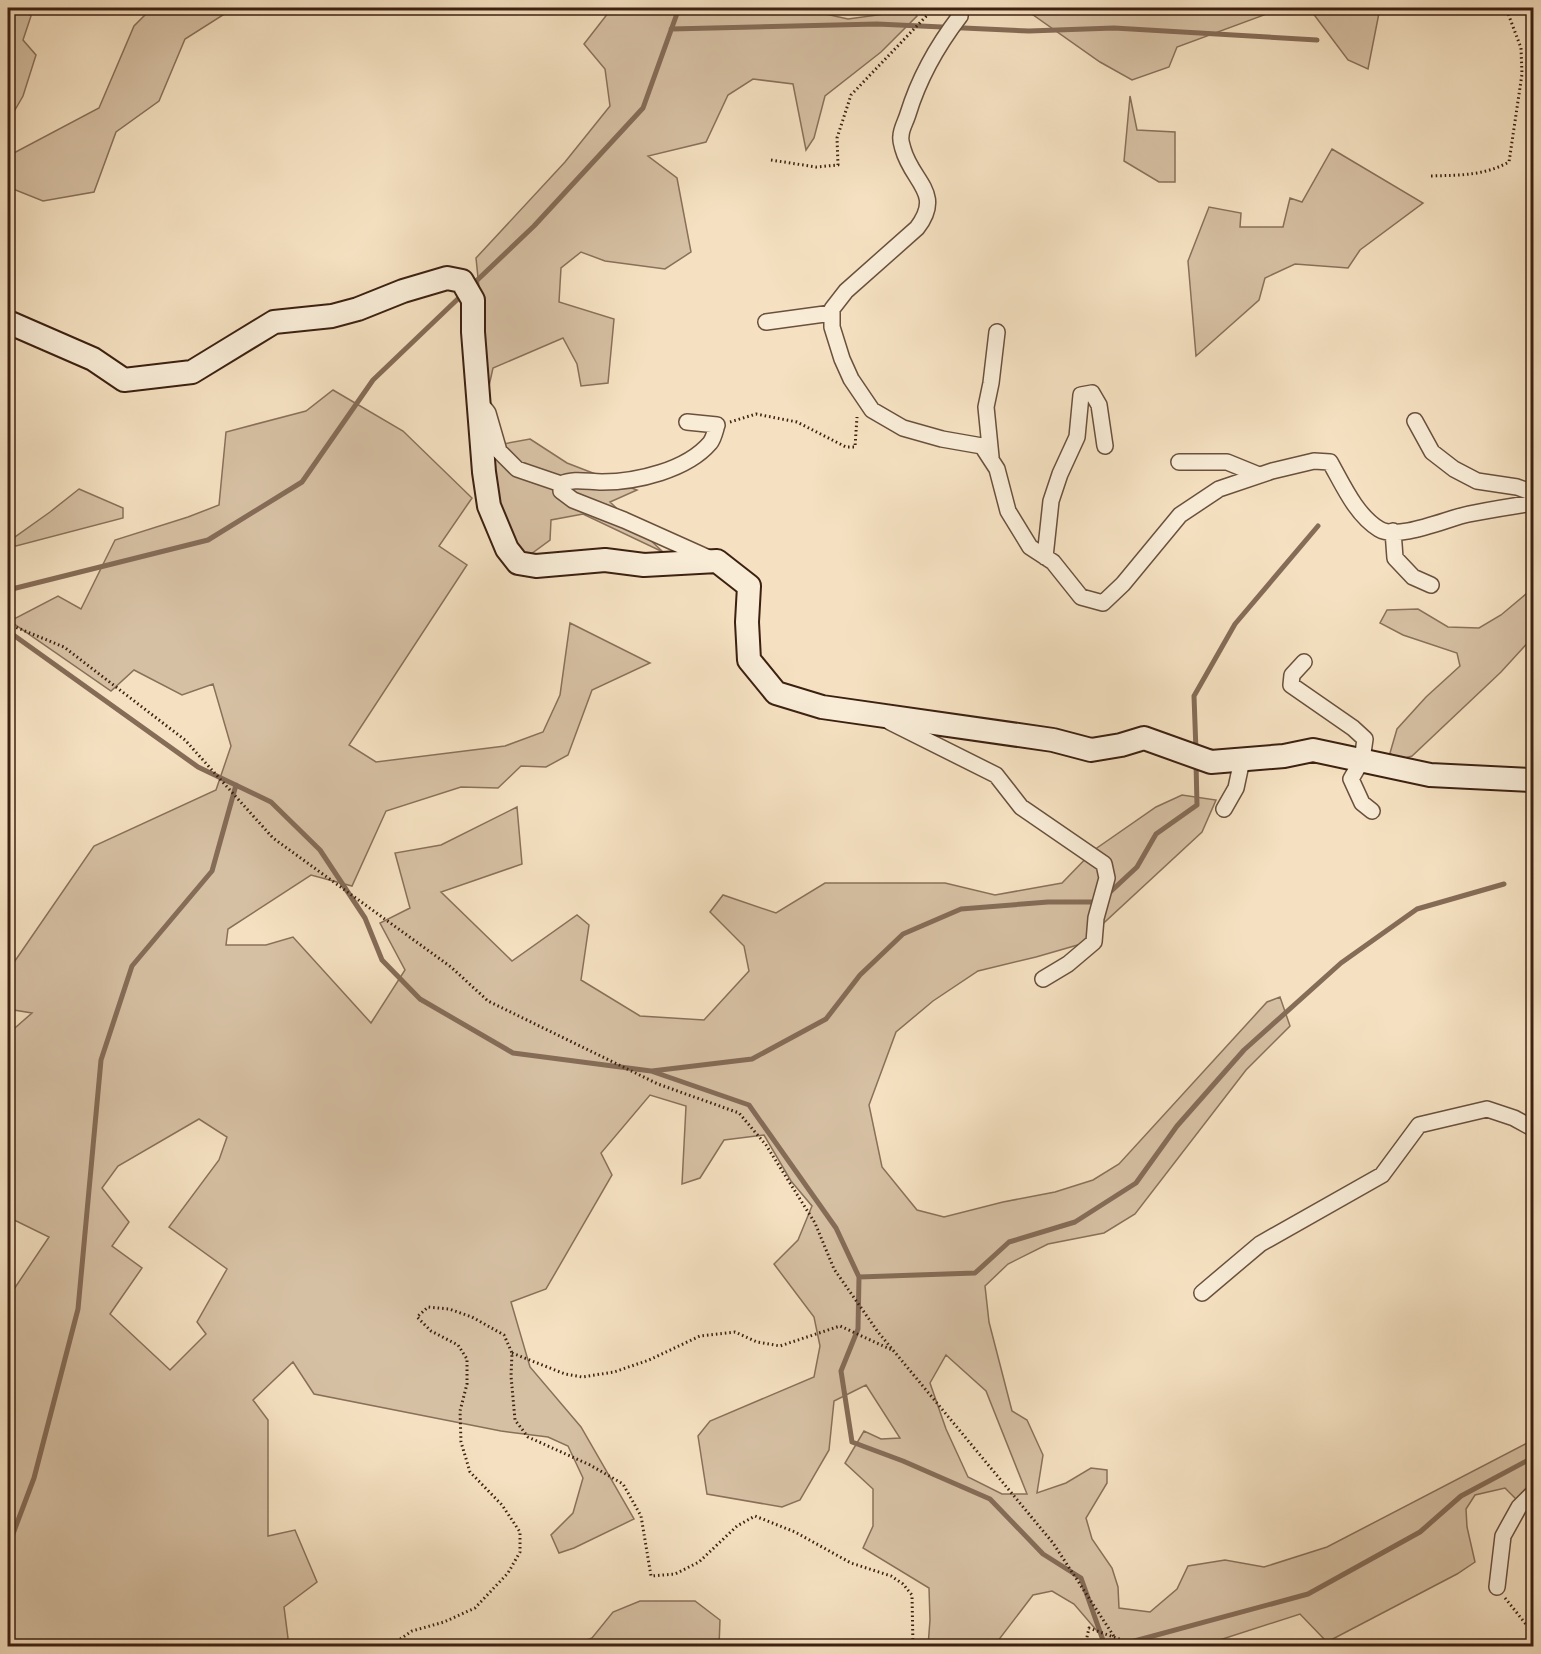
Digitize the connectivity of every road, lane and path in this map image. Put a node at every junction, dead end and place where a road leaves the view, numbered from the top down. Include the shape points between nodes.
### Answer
1 (934, 8) edge
2 (957, 8) edge
3 (1506, 8) edge
4 (771, 160) dead end
5 (1431, 176) dead end
6 (832, 313) junction
7 (766, 321) dead end
8 (8, 322) edge
9 (997, 332) dead end
10 (862, 394) junction
11 (478, 403) junction
12 (1415, 420) dead end
13 (687, 422) dead end
14 (717, 425) junction
15 (1105, 446) dead end
16 (991, 460) junction
17 (1179, 462) dead end
18 (1259, 475) junction
19 (561, 484) junction
20 (1533, 492) edge
21 (1533, 503) edge
22 (1393, 531) junction
23 (1045, 557) junction
24 (717, 561) junction
25 (1431, 585) dead end
26 (8, 624) edge
27 (1304, 662) dead end
28 (876, 715) junction
29 (1242, 760) junction
30 (1362, 760) junction
31 (1533, 782) edge
32 (1224, 809) dead end
33 (1371, 811) dead end
34 (1043, 978) dead end
35 (1533, 1129) edge
36 (1203, 1293) dead end
37 (893, 1351) junction
38 (512, 1353) junction
39 (1533, 1492) edge
40 (1497, 1587) joint
41 (1533, 1630) edge
42 (1115, 1638) junction
43 (396, 1647) edge
44 (914, 1647) edge
45 (1085, 1647) edge
46 (1138, 1647) edge

1 - 4 path via 851,95 837,138 838,165 816,167
2 - 6 street via 960,15 928,65 900,137 929,202 926,216 846,291
3 - 5 path via 1521,48 1522,74 1509,162 1492,171
6 - 7 street
6 - 10 street via 842,359
8 - 11 street via 93,359 124,380 192,372 274,321 332,316 447,278 462,282 474,300
9 - 16 street via 986,407
10 - 14 path via 855,447 846,447 797,422 756,414
10 - 16 street via 872,410 903,428 982,446
11 - 19 street via 488,413 499,451 517,469
11 - 24 street via 489,506 507,549 518,563 536,566 605,560 644,565
12 - 20 street via 1432,452 1454,469 1477,481
13 - 14 street
14 - 19 street via 711,442 667,471 645,478 569,480
15 - 23 street via 1099,405 1092,393 1081,395 1077,437 1051,501
16 - 23 street via 1008,511 1030,547
17 - 18 street via 1227,462
18 - 22 street via 1314,460 1330,462 1369,522 1382,531
18 - 23 street via 1219,489 1180,514 1123,585 1103,603 1082,597
19 - 24 street via 561,491 573,500
21 - 22 street via 1467,514 1407,532
22 - 25 street via 1395,558 1413,577
24 - 28 street via 748,586 749,660 776,693 822,707
26 - 37 path via 64,647 186,740 273,838 451,967 488,1001 658,1084 739,1113 766,1145 815,1223 834,1269
27 - 30 street via 1292,675 1291,685 1365,739
28 - 29 street via 1053,740 1091,750 1144,738 1211,762
28 - 34 street via 996,775 1021,807 1104,864 1107,878 1094,942
29 - 30 street via 1313,750
29 - 32 street via 1236,789
30 - 31 street via 1430,775
30 - 33 street via 1351,779 1362,803
35 - 36 street via 1487,1109 1419,1125 1382,1174 1260,1245
37 - 38 path via 840,1326 780,1346 757,1342 735,1332 700,1336 649,1360 614,1372 582,1377
37 - 42 path via 1053,1543
38 - 43 path via 504,1335 472,1317 428,1307 417,1317 431,1331 458,1345 467,1359 467,1383 460,1411 461,1442 470,1472 502,1505 520,1532 520,1552 508,1573 475,1608 412,1631 396,1642
38 - 44 path via 516,1420 528,1437 622,1484 642,1516 651,1576 675,1574 699,1562 737,1526 755,1516 903,1584 912,1595
39 - 40 street via 1519,1507 1503,1536
40 - 41 path
42 - 45 path via 1089,1628
42 - 46 path

